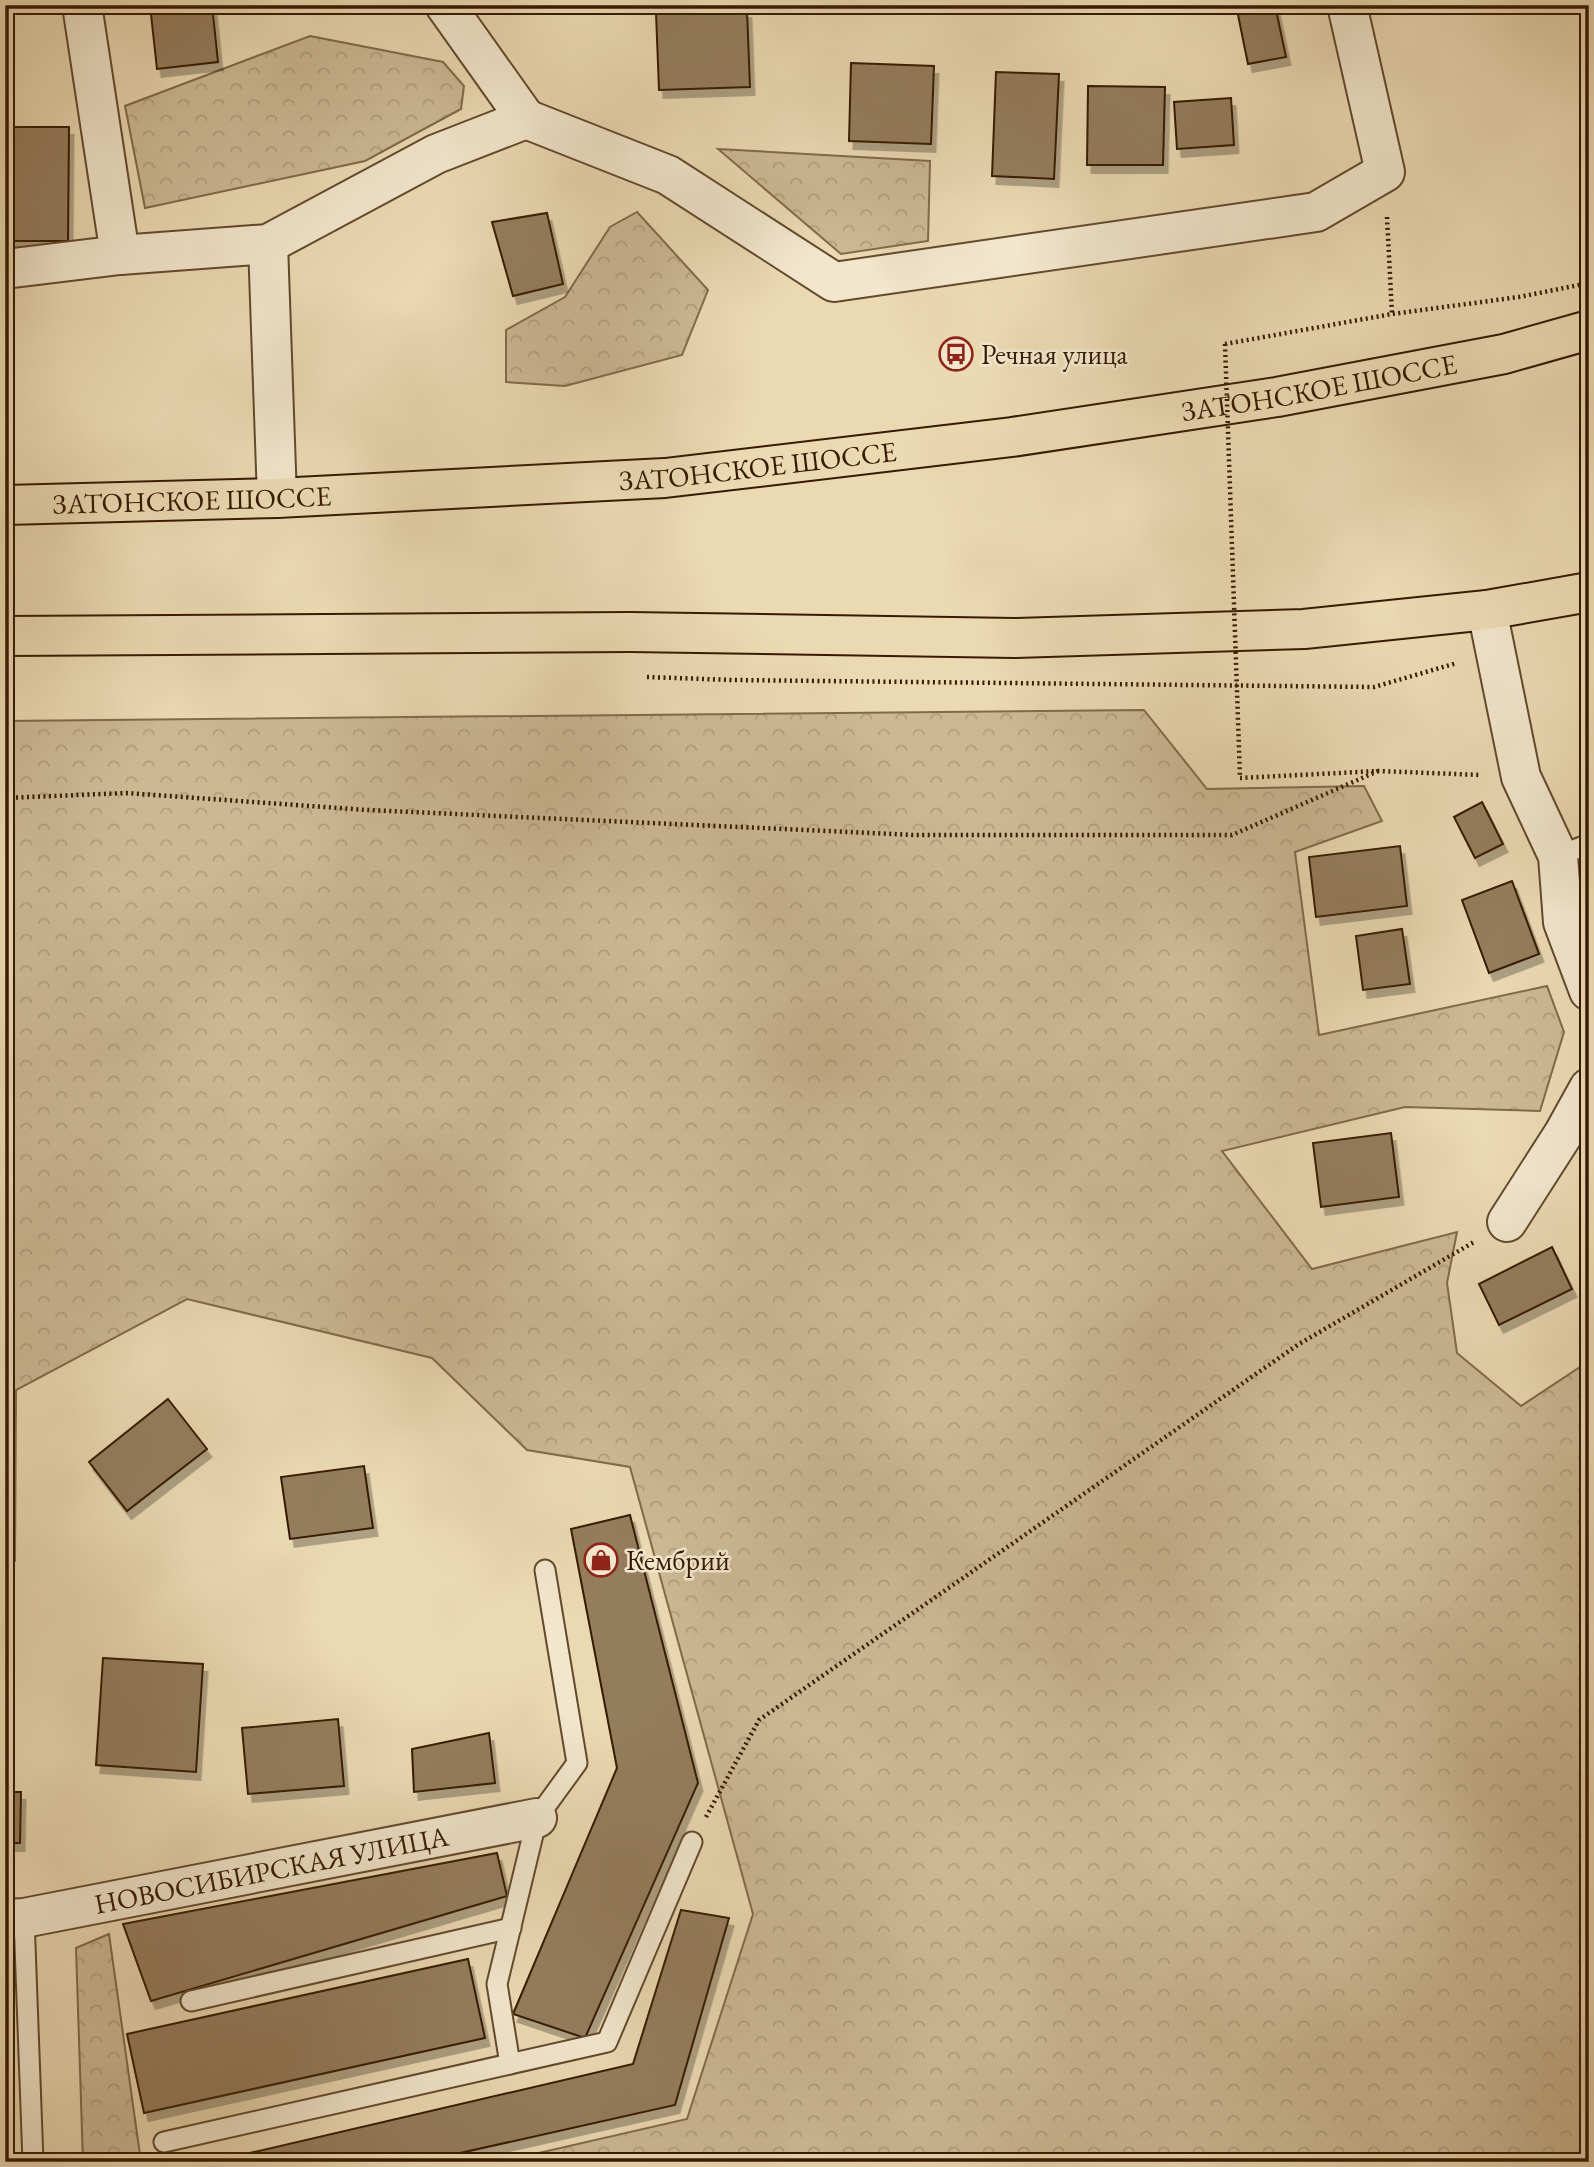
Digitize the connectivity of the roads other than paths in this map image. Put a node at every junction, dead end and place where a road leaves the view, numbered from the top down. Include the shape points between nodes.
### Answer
1 (82, 5) edge
2 (445, 5) edge
3 (1347, 5) edge
4 (526, 119) junction
5 (268, 244) junction
6 (120, 255) junction
7 (5, 270) edge
8 (1589, 331) edge
9 (277, 498) junction
10 (5, 505) edge
11 (1589, 592) edge
12 (1487, 610) junction
13 (5, 636) edge
14 (1573, 850) edge
15 (1589, 991) edge
16 (1589, 1088) edge
17 (1507, 1222) road end
18 (545, 1570) dead end
19 (537, 1818) junction
20 (692, 1842) road end
21 (15, 1918) edge
22 (511, 1928) junction
23 (191, 2001) dead end
24 (510, 2064) junction
25 (164, 2142) dead end
26 (33, 2162) edge

1 - 6 street
2 - 4 street
3 - 4 street via 1385,172 1316,212 834,282 668,175
4 - 5 street via 436,154
5 - 6 street
5 - 9 street
6 - 7 street
8 - 9 main road, ЗАТОНСКОЕ ШОССЕ via 1504,354 1251,401 1012,437 665,478
9 - 10 main road, ЗАТОНСКОЕ ШОССЕ
11 - 12 main road
12 - 13 main road via 1304,629 1015,638 630,632
12 - 14 street via 1521,777
14 - 15 street via 1563,922
16 - 17 street
18 - 19 lane via 577,1763
19 - 21 street, НОВОСИБИРСКАЯ УЛИЦА
19 - 22 lane
20 - 24 lane via 607,2042
21 - 26 lane
22 - 23 lane
22 - 24 lane via 497,1984
24 - 25 lane

